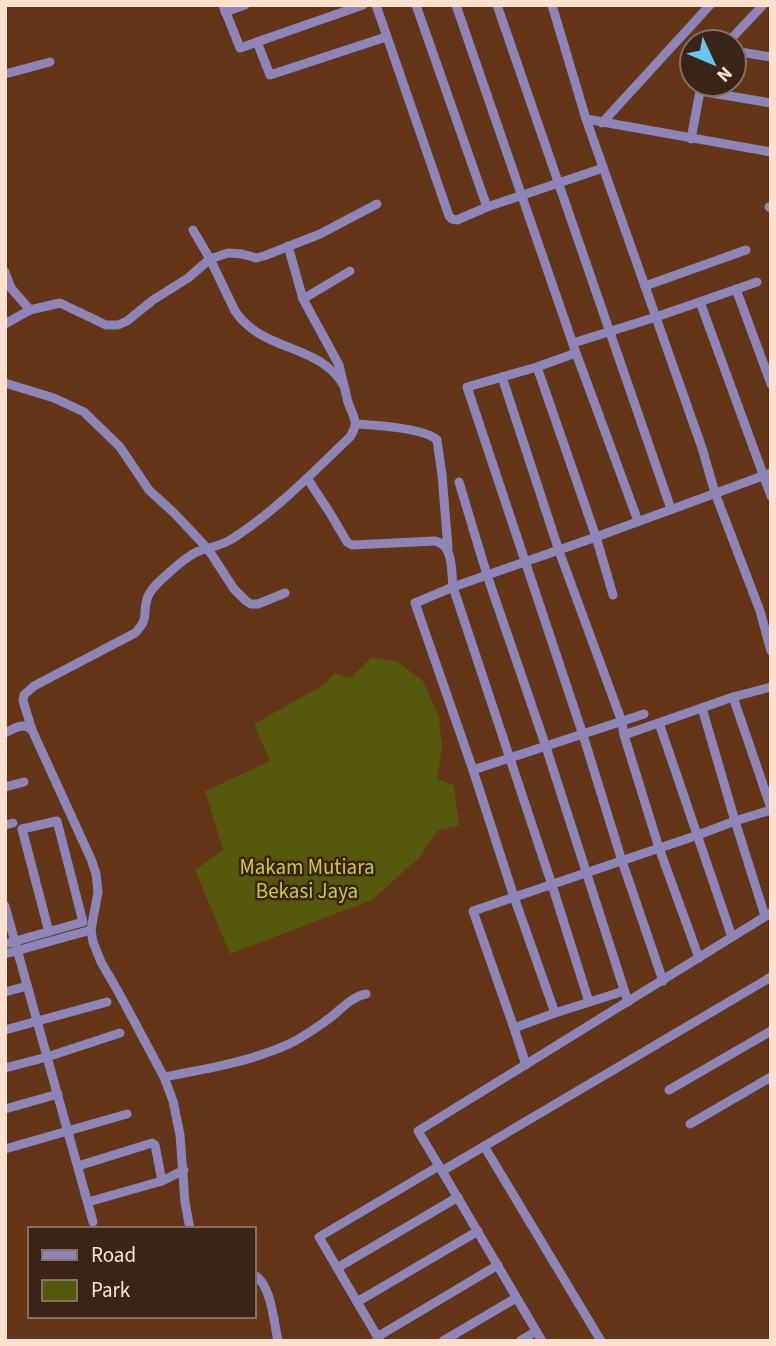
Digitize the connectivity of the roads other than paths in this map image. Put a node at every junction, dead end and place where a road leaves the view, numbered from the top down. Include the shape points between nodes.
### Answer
1 (245, 5) edge
2 (363, 5) edge
3 (416, 5) edge
4 (497, 5) edge
5 (552, 5) edge
6 (710, 5) edge
7 (763, 5) edge
8 (377, 6) edge
9 (458, 6) edge
10 (224, 8) edge
11 (741, 28) edge
12 (386, 37) junction
13 (257, 42) junction
14 (748, 53) edge
15 (771, 57) edge
16 (50, 62) dead end
17 (5, 74) edge
18 (699, 98) edge
19 (748, 98) edge
20 (771, 103) edge
21 (586, 119) junction
22 (602, 123) junction
23 (691, 139) junction
24 (771, 152) edge
25 (603, 168) junction
26 (559, 182) junction
27 (521, 195) junction
28 (377, 204) dead end
29 (487, 207) junction
30 (193, 230) dead end
31 (288, 246) junction
32 (746, 250) dead end
33 (210, 259) junction
34 (350, 271) dead end
35 (5, 272) edge
36 (757, 282) dead end
37 (645, 286) junction
38 (736, 289) junction
39 (303, 299) junction
40 (700, 302) junction
41 (30, 310) junction
42 (656, 317) junction
43 (5, 324) edge
44 (610, 332) junction
45 (574, 348) junction
46 (537, 367) junction
47 (502, 377) junction
48 (5, 383) edge
49 (771, 384) edge
50 (344, 387) junction
51 (356, 424) junction
52 (767, 474) edge
53 (307, 478) junction
54 (459, 482) dead end
55 (715, 493) junction
56 (771, 496) edge
57 (671, 509) junction
58 (638, 521) junction
59 (596, 537) junction
60 (448, 548) junction
61 (208, 549) junction
62 (559, 551) junction
63 (525, 562) junction
64 (487, 575) junction
65 (453, 587) junction
66 (285, 593) dead end
67 (613, 594) dead end
68 (771, 651) edge
69 (771, 687) edge
70 (733, 696) junction
71 (702, 708) junction
72 (644, 714) dead end
73 (622, 722) junction
74 (659, 723) junction
75 (32, 730) junction
76 (5, 733) edge
77 (583, 735) junction
78 (624, 735) junction
79 (546, 747) junction
80 (509, 759) junction
81 (473, 770) junction
82 (24, 782) dead end
83 (5, 787) edge
84 (771, 809) edge
85 (735, 821) junction
86 (698, 835) junction
87 (659, 848) junction
88 (622, 861) junction
89 (586, 873) junction
90 (552, 885) junction
91 (514, 897) junction
92 (5, 906) edge
93 (768, 914) edge
94 (90, 929) junction
95 (49, 932) junction
96 (732, 937) junction
97 (13, 945) edge
98 (5, 954) edge
99 (699, 958) junction
100 (663, 981) junction
101 (769, 981) edge
102 (27, 986) junction
103 (624, 991) junction
104 (5, 992) edge
105 (366, 994) dead end
106 (107, 1002) dead end
107 (589, 1002) junction
108 (628, 1002) junction
109 (555, 1013) junction
110 (38, 1021) junction
111 (514, 1028) junction
112 (5, 1030) edge
113 (771, 1031) edge
114 (120, 1033) dead end
115 (47, 1057) junction
116 (526, 1065) junction
117 (5, 1068) edge
118 (164, 1077) junction
119 (771, 1077) edge
120 (670, 1090) dead end
121 (58, 1094) junction
122 (5, 1109) edge
123 (127, 1114) dead end
124 (690, 1125) dead end
125 (67, 1131) junction
126 (484, 1146) junction
127 (5, 1149) edge
128 (78, 1166) junction
129 (440, 1168) junction
130 (184, 1170) junction
131 (162, 1181) junction
132 (458, 1197) junction
133 (88, 1202) junction
134 (93, 1222) dead end
135 (190, 1227) edge
136 (478, 1231) junction
137 (498, 1265) junction
138 (337, 1268) junction
139 (256, 1276) edge
140 (516, 1298) junction
141 (357, 1302) junction
142 (536, 1331) junction
143 (379, 1339) edge
144 (278, 1341) edge
145 (443, 1341) edge
146 (520, 1341) edge
147 (542, 1341) edge
148 (601, 1341) edge

1 - 10 street
2 - 13 street
3 - 29 street
4 - 26 street
5 - 21 street
6 - 22 street
7 - 11 street
8 - 12 street
9 - 27 street
10 - 13 street via 240,48
12 - 13 street via 270,75
12 - 29 street via 449,216 457,220
14 - 15 street
16 - 17 street
18 - 23 street
19 - 20 street
21 - 22 street
21 - 25 street
22 - 23 street
23 - 24 street
25 - 26 street
25 - 37 street
26 - 27 street
26 - 44 street
27 - 29 street
27 - 45 street
28 - 31 street
30 - 33 street
31 - 33 street via 256,258 228,253
31 - 39 street
32 - 37 street
33 - 41 street via 118,325 106,325 60,303
33 - 50 street via 246,325 312,357
34 - 39 street
35 - 41 street via 11,288
36 - 38 street
37 - 42 street
38 - 40 street
38 - 49 street
39 - 50 street via 339,365
40 - 42 street
40 - 52 street
41 - 43 street
42 - 44 street
42 - 55 street
44 - 45 street
44 - 57 street
45 - 46 street
45 - 58 street
46 - 47 street
46 - 59 street
47 - 62 street
47 - 63 street via 467,387
48 - 61 street via 83,412 120,447 149,490
50 - 51 street
51 - 53 street via 350,437
51 - 60 street via 429,434 436,440
52 - 55 street
52 - 56 street
53 - 60 street via 352,545 435,541
53 - 61 street via 242,532
54 - 64 street
55 - 57 street
55 - 68 street via 761,611
57 - 58 street
58 - 59 street
59 - 62 street
59 - 67 street
60 - 65 street
61 - 66 street via 234,589 251,604
61 - 75 street via 192,555 151,591 145,621 135,633 28,691 23,701
62 - 63 street
62 - 73 street
63 - 64 street
63 - 77 street
64 - 65 street
64 - 79 street
65 - 80 street
65 - 81 street via 415,603
69 - 70 street
70 - 71 street
70 - 84 street
71 - 74 street
71 - 85 street
72 - 73 street
73 - 77 street
73 - 78 street
74 - 78 street
74 - 86 street
75 - 76 street via 23,726
75 - 94 street via 94,866 98,892
77 - 79 street
77 - 88 street
78 - 87 street
79 - 80 street
79 - 89 street
80 - 81 street
80 - 90 street
81 - 91 street
82 - 83 street
84 - 85 street
85 - 86 street
85 - 93 street
86 - 87 street
86 - 96 street
87 - 88 street
87 - 99 street
88 - 89 street
88 - 100 street
89 - 90 street
89 - 103 street
90 - 91 street
90 - 107 street
91 - 109 street
91 - 111 street via 473,911
92 - 97 street
93 - 96 street
94 - 97 street
94 - 118 street via 101,962
95 - 95 street via 83,922 57,821 22,829
95 - 97 street
96 - 99 street
97 - 98 street
97 - 102 street
99 - 100 street
100 - 108 street
101 - 126 street
102 - 104 street
102 - 110 street
103 - 107 street
103 - 108 street
105 - 118 street via 282,1047 230,1065
106 - 110 street
107 - 109 street
108 - 116 street
109 - 111 street
110 - 112 street
110 - 115 street
111 - 116 street
113 - 120 street
114 - 115 street
115 - 117 street
115 - 121 street
116 - 129 street via 418,1131
118 - 130 street via 177,1115
119 - 124 street
121 - 122 street
121 - 125 street
123 - 125 street
125 - 127 street
125 - 128 street
126 - 129 street
126 - 148 street
128 - 131 street via 152,1143
128 - 133 street
129 - 132 street
129 - 138 street via 319,1237
130 - 131 street
130 - 135 street
131 - 133 street
132 - 136 street
132 - 138 street
133 - 134 street
136 - 137 street
136 - 141 street
137 - 140 street
137 - 143 street
138 - 141 street
139 - 144 street via 270,1302
140 - 142 street
140 - 145 street
141 - 143 street
142 - 146 street
142 - 147 street

